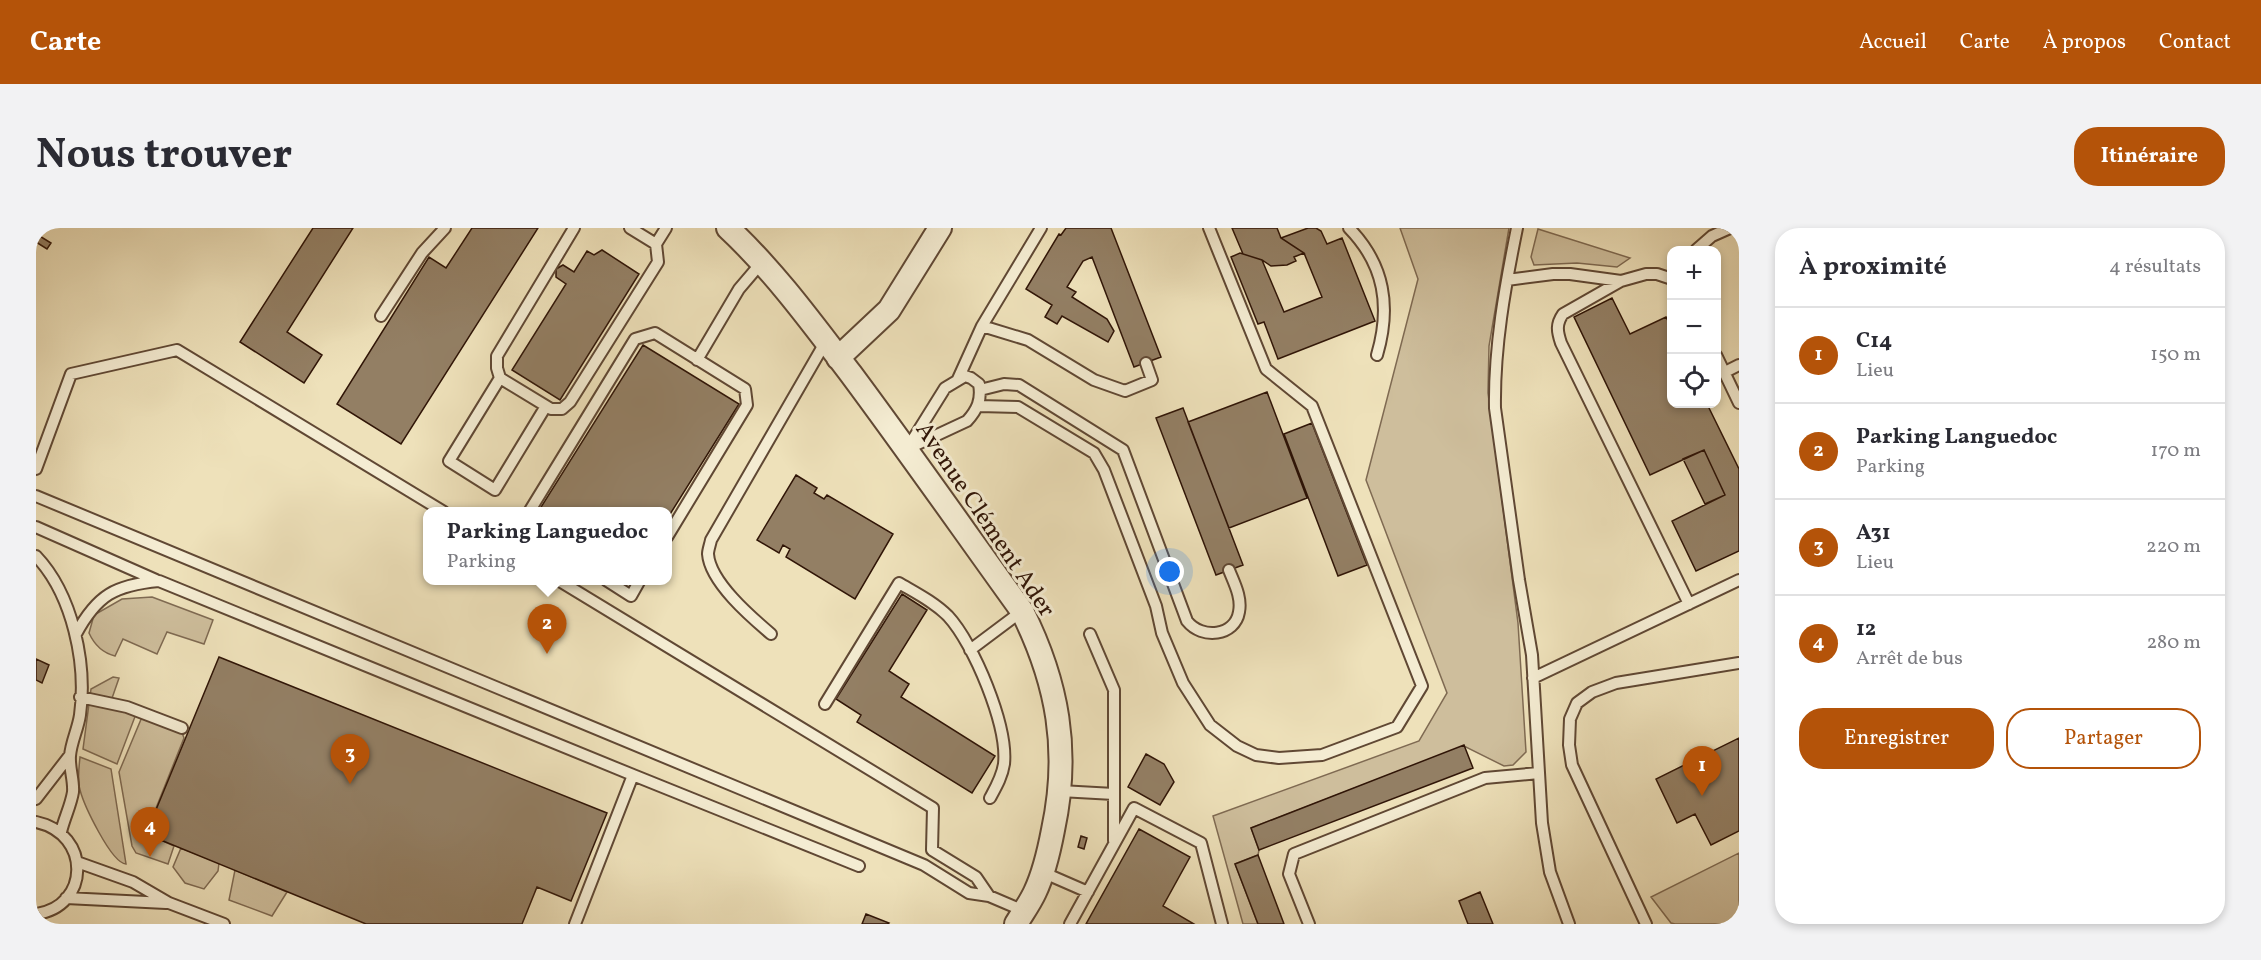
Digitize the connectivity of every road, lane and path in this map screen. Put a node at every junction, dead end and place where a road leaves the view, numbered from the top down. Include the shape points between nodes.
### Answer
1 (445, 228) edge
2 (574, 228) edge
3 (630, 228) edge
4 (666, 228) edge
5 (728, 228) edge
6 (940, 228) edge
7 (1041, 228) edge
8 (1209, 228) edge
9 (1349, 228) edge
10 (1517, 228) edge
11 (1730, 228) edge
12 (656, 244) junction
13 (1701, 246) edge
14 (762, 262) junction
15 (1667, 278) edge
16 (1507, 280) junction
17 (1621, 281) junction
18 (381, 316) dead end
19 (982, 326) junction
20 (833, 349) junction
21 (1377, 355) dead end
22 (697, 360) junction
23 (1146, 363) dead end
24 (1721, 364) edge
25 (1739, 365) edge
26 (1725, 372) junction
27 (500, 378) junction
28 (957, 379) junction
29 (980, 390) junction
30 (1739, 403) edge
31 (979, 405) junction
32 (546, 406) junction
33 (907, 449) junction
34 (36, 469) edge
35 (36, 496) edge
36 (436, 507) edge
37 (532, 507) edge
38 (36, 527) edge
39 (672, 529) edge
40 (36, 556) edge
41 (1229, 570) dead end
42 (1739, 580) edge
43 (159, 581) junction
44 (566, 585) edge
45 (614, 585) edge
46 (637, 585) edge
47 (1689, 604) junction
48 (1022, 611) junction
49 (771, 633) dead end
50 (76, 634) junction
51 (1090, 634) dead end
52 (970, 650) junction
53 (1739, 663) edge
54 (1533, 678) junction
55 (80, 697) junction
56 (825, 704) dead end
57 (183, 728) dead end
58 (70, 755) junction
59 (1539, 773) junction
60 (633, 776) junction
61 (1060, 791) junction
62 (1114, 794) junction
63 (990, 798) dead end
64 (36, 799) edge
65 (36, 822) edge
66 (60, 832) junction
67 (1114, 844) junction
68 (932, 850) junction
69 (77, 862) junction
70 (859, 866) dead end
71 (924, 866) junction
72 (1042, 872) junction
73 (1088, 892) junction
74 (989, 897) junction
75 (66, 898) junction
76 (169, 903) junction
77 (36, 914) edge
78 (1020, 918) edge
79 (224, 924) edge
80 (575, 924) edge
81 (1070, 924) edge
82 (1222, 924) edge
83 (1309, 924) edge
84 (1569, 924) edge
85 (1646, 924) edge

1 - 18 lane via 422,253
2 - 27 lane via 497,356
3 - 12 lane
4 - 12 lane
5 - 14 street, Avenue Clément Ader
6 - 20 street via 894,303 874,325
7 - 19 lane
8 - 31 lane via 1266,369 1312,406 1422,686 1397,728 1322,755 1279,758 1256,755 1237,746 1210,725 1183,683 1108,480 1094,453 1018,407
9 - 21 lane via 1364,243 1377,268 1385,301 1384,330
10 - 16 lane
11 - 13 lane
12 - 32 lane via 658,262 570,402 562,409 551,410
14 - 20 street, Avenue Clément Ader
14 - 22 lane via 739,289
15 - 17 lane via 1646,274
16 - 17 lane via 1570,274
16 - 54 lane via 1495,408
17 - 47 lane via 1563,314 1557,331
19 - 23 lane via 1028,340 1094,380 1125,391 1152,380
19 - 28 lane
20 - 33 street, Avenue Clément Ader
20 - 49 lane via 711,540 708,553 728,592
22 - 37 lane via 654,333 635,339
22 - 39 lane via 745,389 747,405
24 - 26 lane
25 - 26 lane
26 - 30 lane
27 - 32 lane
27 - 32 lane via 449,461 495,490
28 - 29 lane via 971,378
28 - 33 lane via 945,388
29 - 31 lane
29 - 41 lane via 1019,385 1123,450 1187,621 1194,630 1210,634 1237,620 1239,597
31 - 33 lane via 967,422
33 - 48 street, Avenue Clément Ader
34 - 36 lane via 71,374 177,350
35 - 71 lane
38 - 43 lane
40 - 50 lane via 64,603
42 - 47 lane
43 - 50 lane via 131,584 105,596 87,613
43 - 60 lane
44 - 68 lane via 933,808
45 - 46 lane via 631,596
47 - 54 lane
48 - 52 lane
48 - 61 street, Avenue Clément Ader via 1054,697 1060,733
50 - 55 lane via 82,671
51 - 62 lane via 1114,690
52 - 56 lane via 948,617 899,583
52 - 63 lane via 996,712 1002,742 1004,764
53 - 85 lane via 1616,682 1584,697 1572,712 1568,735 1572,765
54 - 59 lane
55 - 57 lane via 127,707
55 - 58 lane via 80,716
58 - 64 lane
58 - 66 lane via 73,791
59 - 83 lane via 1485,778 1294,854 1289,874
59 - 84 lane via 1550,872
60 - 70 lane
60 - 80 lane
61 - 62 lane
61 - 72 street, Avenue Clément Ader
62 - 67 lane
65 - 66 lane
66 - 69 lane via 74,850
67 - 73 lane
67 - 82 lane via 1134,808 1201,843
68 - 71 lane
68 - 74 lane via 976,877
69 - 75 lane via 74,887
69 - 76 lane via 133,882
71 - 74 lane via 969,893
72 - 73 lane
72 - 78 street, Avenue Clément Ader
73 - 81 lane
74 - 78 lane
75 - 76 lane
75 - 77 lane via 54,908
76 - 79 lane

